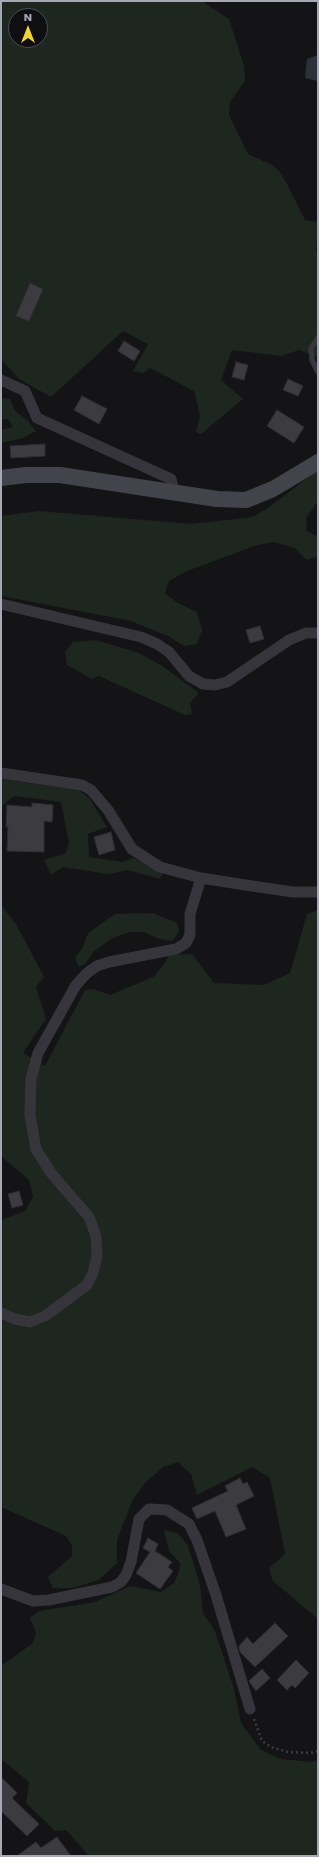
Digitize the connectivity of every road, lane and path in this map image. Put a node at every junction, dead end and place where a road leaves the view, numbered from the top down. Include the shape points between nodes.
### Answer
1 (318, 338) edge
2 (318, 372) edge
3 (1, 380) edge
4 (318, 462) edge
5 (1, 478) edge
6 (174, 492) junction
7 (1, 604) edge
8 (318, 633) edge
9 (1, 773) edge
10 (201, 878) junction
11 (318, 892) edge
12 (1, 1313) edge
13 (1, 1588) edge
14 (250, 1709) joint
15 (318, 1751) edge

1 - 2 lane via 311,348 312,360
3 - 6 street via 25,391 37,418 171,479
4 - 6 street via 273,489 246,500 217,499
5 - 6 street via 60,475
7 - 8 street via 141,637 169,652 189,676 203,684 227,682 289,640 306,633
9 - 10 street via 82,785 98,796 132,849 160,867
10 - 11 street via 293,892
10 - 12 street via 190,914 190,935 186,943 176,949 109,962 87,973 76,985 38,1053 31,1079 30,1115 36,1149 51,1173 89,1217 96,1236 97,1256 88,1285 45,1316 30,1322
13 - 14 street via 33,1601 112,1587 126,1576 139,1519 149,1510 167,1510 189,1524 197,1540
14 - 15 path via 262,1741 271,1747 288,1752

